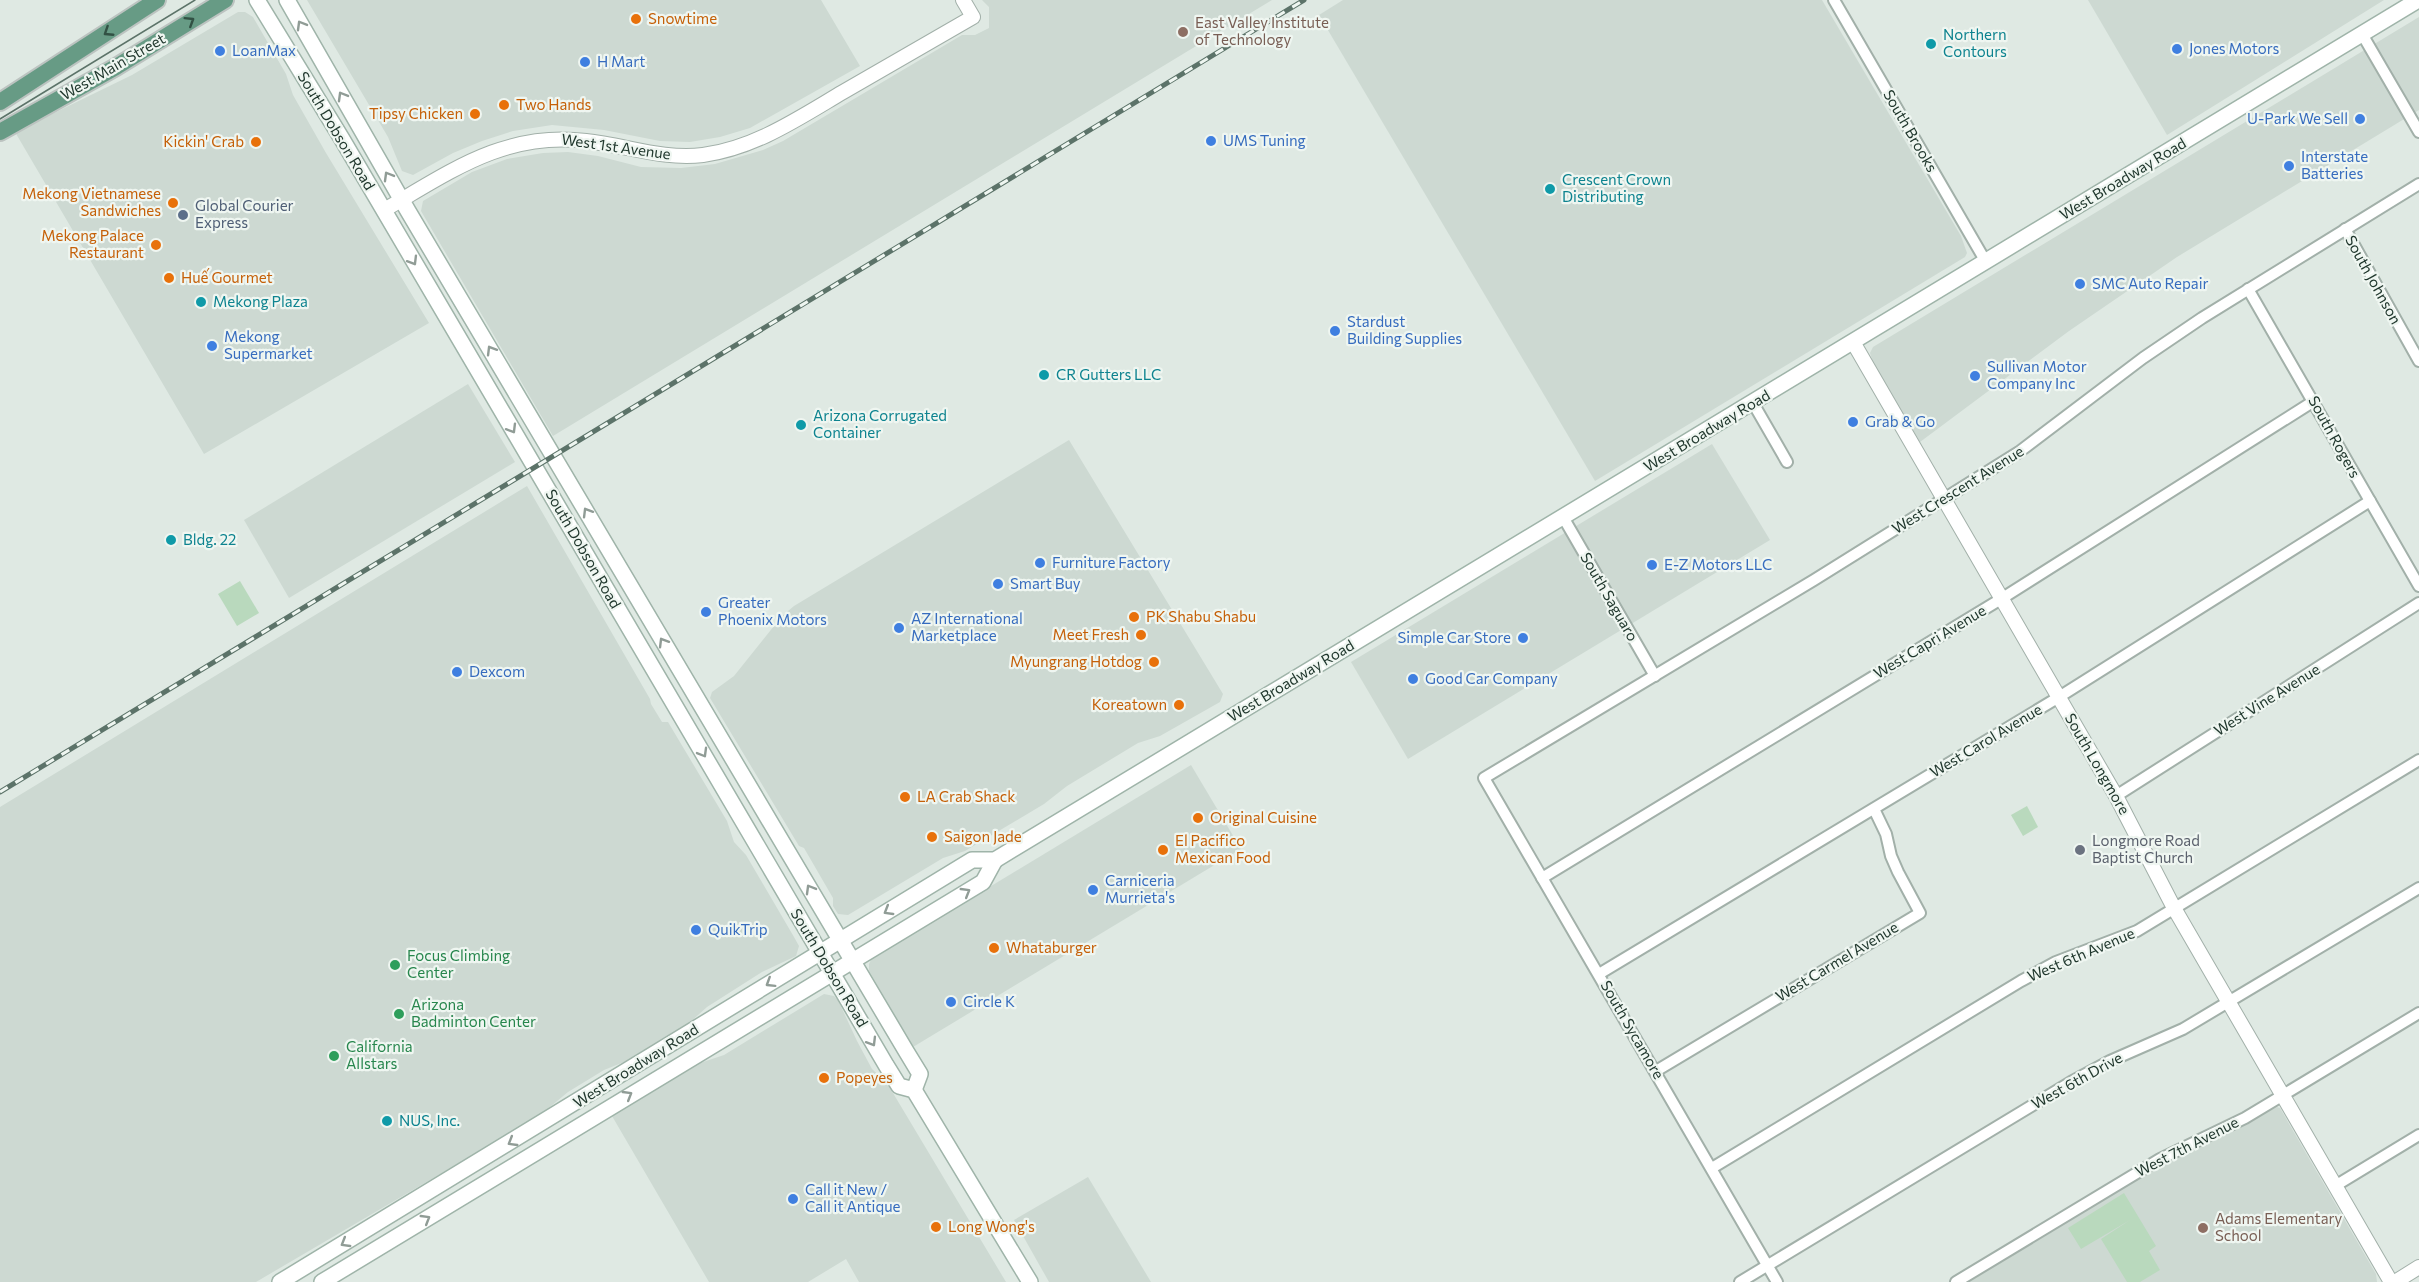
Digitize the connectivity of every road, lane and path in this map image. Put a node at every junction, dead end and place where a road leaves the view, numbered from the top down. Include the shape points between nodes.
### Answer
1 (157, 0) edge
2 (225, 0) edge
3 (257, 0) edge
4 (287, 0) edge
5 (963, 0) edge
6 (1834, 0) edge
7 (2418, 0) edge
8 (2362, 34) junction
9 (0, 102) edge
10 (0, 132) edge
11 (2419, 132) edge
12 (2419, 184) edge
13 (402, 200) junction
14 (384, 210) junction
15 (2345, 229) junction
16 (1986, 261) junction
17 (2248, 289) junction
18 (435, 297) junction
19 (474, 322) junction
20 (1853, 342) junction
21 (2419, 361) edge
22 (2314, 400) junction
23 (1753, 403) junction
24 (1787, 462) dead end
25 (1944, 499) junction
26 (2370, 501) junction
27 (1563, 517) junction
28 (2419, 586) edge
29 (2001, 599) junction
30 (2419, 603) edge
31 (1655, 676) junction
32 (2059, 697) junction
33 (2419, 760) edge
34 (1484, 778) joint
35 (2116, 796) junction
36 (1874, 809) junction
37 (995, 860) junction
38 (1542, 878) junction
39 (2419, 888) edge
40 (2174, 908) junction
41 (840, 939) junction
42 (819, 952) junction
43 (852, 962) junction
44 (832, 974) junction
45 (1599, 974) junction
46 (2230, 1002) junction
47 (2419, 1013) edge
48 (1656, 1071) junction
49 (914, 1090) junction
50 (2283, 1096) junction
51 (2419, 1136) edge
52 (1712, 1168) junction
53 (2335, 1186) junction
54 (1768, 1266) junction
55 (2419, 1267) edge
56 (280, 1282) edge
57 (322, 1282) edge
58 (1030, 1282) edge
59 (1740, 1282) edge
60 (1777, 1282) edge
61 (1956, 1282) edge
62 (2393, 1282) edge

1 -> 9 main road, West Main Street
10 -> 2 main road, West Main Street
3 - 14 main road, South Dobson Road
13 -> 4 main road, South Dobson Road
5 - 13 street, West 1st Avenue via 973,17 746,145 686,156 551,139 474,158
6 - 16 street, South Brooks
7 - 8 main road, West Broadway Road
8 - 11 street
8 - 16 main road, West Broadway Road
12 - 15 street, West Crescent Avenue
13 - 14 street, West 1st Avenue
13 - 19 main road, South Dobson Road
14 -> 18 main road, South Dobson Road
15 - 17 street, West Crescent Avenue
15 - 21 street, South Johnson
16 - 20 main road, West Broadway Road
17 - 22 street, South Rogers
17 - 25 street, West Crescent Avenue via 2143,358 2019,452
18 - 19 main road via 441,295 458,315
18 -> 42 main road, South Dobson Road
41 -> 19 main road, South Dobson Road
20 - 23 main road, West Broadway Road
20 - 25 street, South Longmore
22 - 26 street, South Rogers
22 - 29 street, West Capri Avenue
23 - 24 street
23 - 27 main road, West Broadway Road
25 - 29 street, South Longmore
25 - 31 street, West Crescent Avenue
26 - 28 street, South Rogers
26 - 32 street, West Carol Avenue
27 - 31 street, South Saguaro
27 - 37 main road, West Broadway Road
29 - 32 street, South Longmore
29 - 38 street, West Capri Avenue
30 - 35 street, West Vine Avenue
31 - 34 street, West Crescent Avenue
32 - 35 street, South Longmore
32 - 36 street, West Carol Avenue
33 - 40 street, West 6th Avenue
34 - 38 street, South Sycamore
35 - 40 street, South Longmore
36 - 45 street, West Carol Avenue
36 - 48 street, West Carmel Avenue via 1898,872 1920,913
37 -> 41 main road, West Broadway Road via 972,861
43 -> 37 main road, West Broadway Road via 983,882
38 - 45 street, South Sycamore
39 - 46 street, West 6th Drive
40 - 46 street, South Longmore
40 - 52 street, West 6th Avenue via 2138,930 2056,962 2021,981
41 - 42 main road, West Broadway Road
41 - 43 main road, South Dobson Road
42 - 44 main road, South Dobson Road
42 -> 56 main road, West Broadway Road
43 - 44 main road, West Broadway Road
43 - 49 main road, South Dobson Road via 920,1074
44 -> 49 main road, South Dobson Road via 899,1086
57 -> 44 main road, West Broadway Road
45 - 48 street, South Sycamore
46 - 50 street, South Longmore
46 - 54 street, West 6th Drive via 2071,1082
47 - 50 street, West 7th Avenue
48 - 52 street, South Sycamore
49 - 58 main road, South Dobson Road
50 - 53 street, South Longmore
50 - 61 street, West 7th Avenue via 2160,1159
51 - 53 street
52 - 54 street, South Sycamore
53 - 62 street, South Longmore
54 - 59 street, West 6th Drive
54 - 60 street, South Sycamore
55 - 62 street

